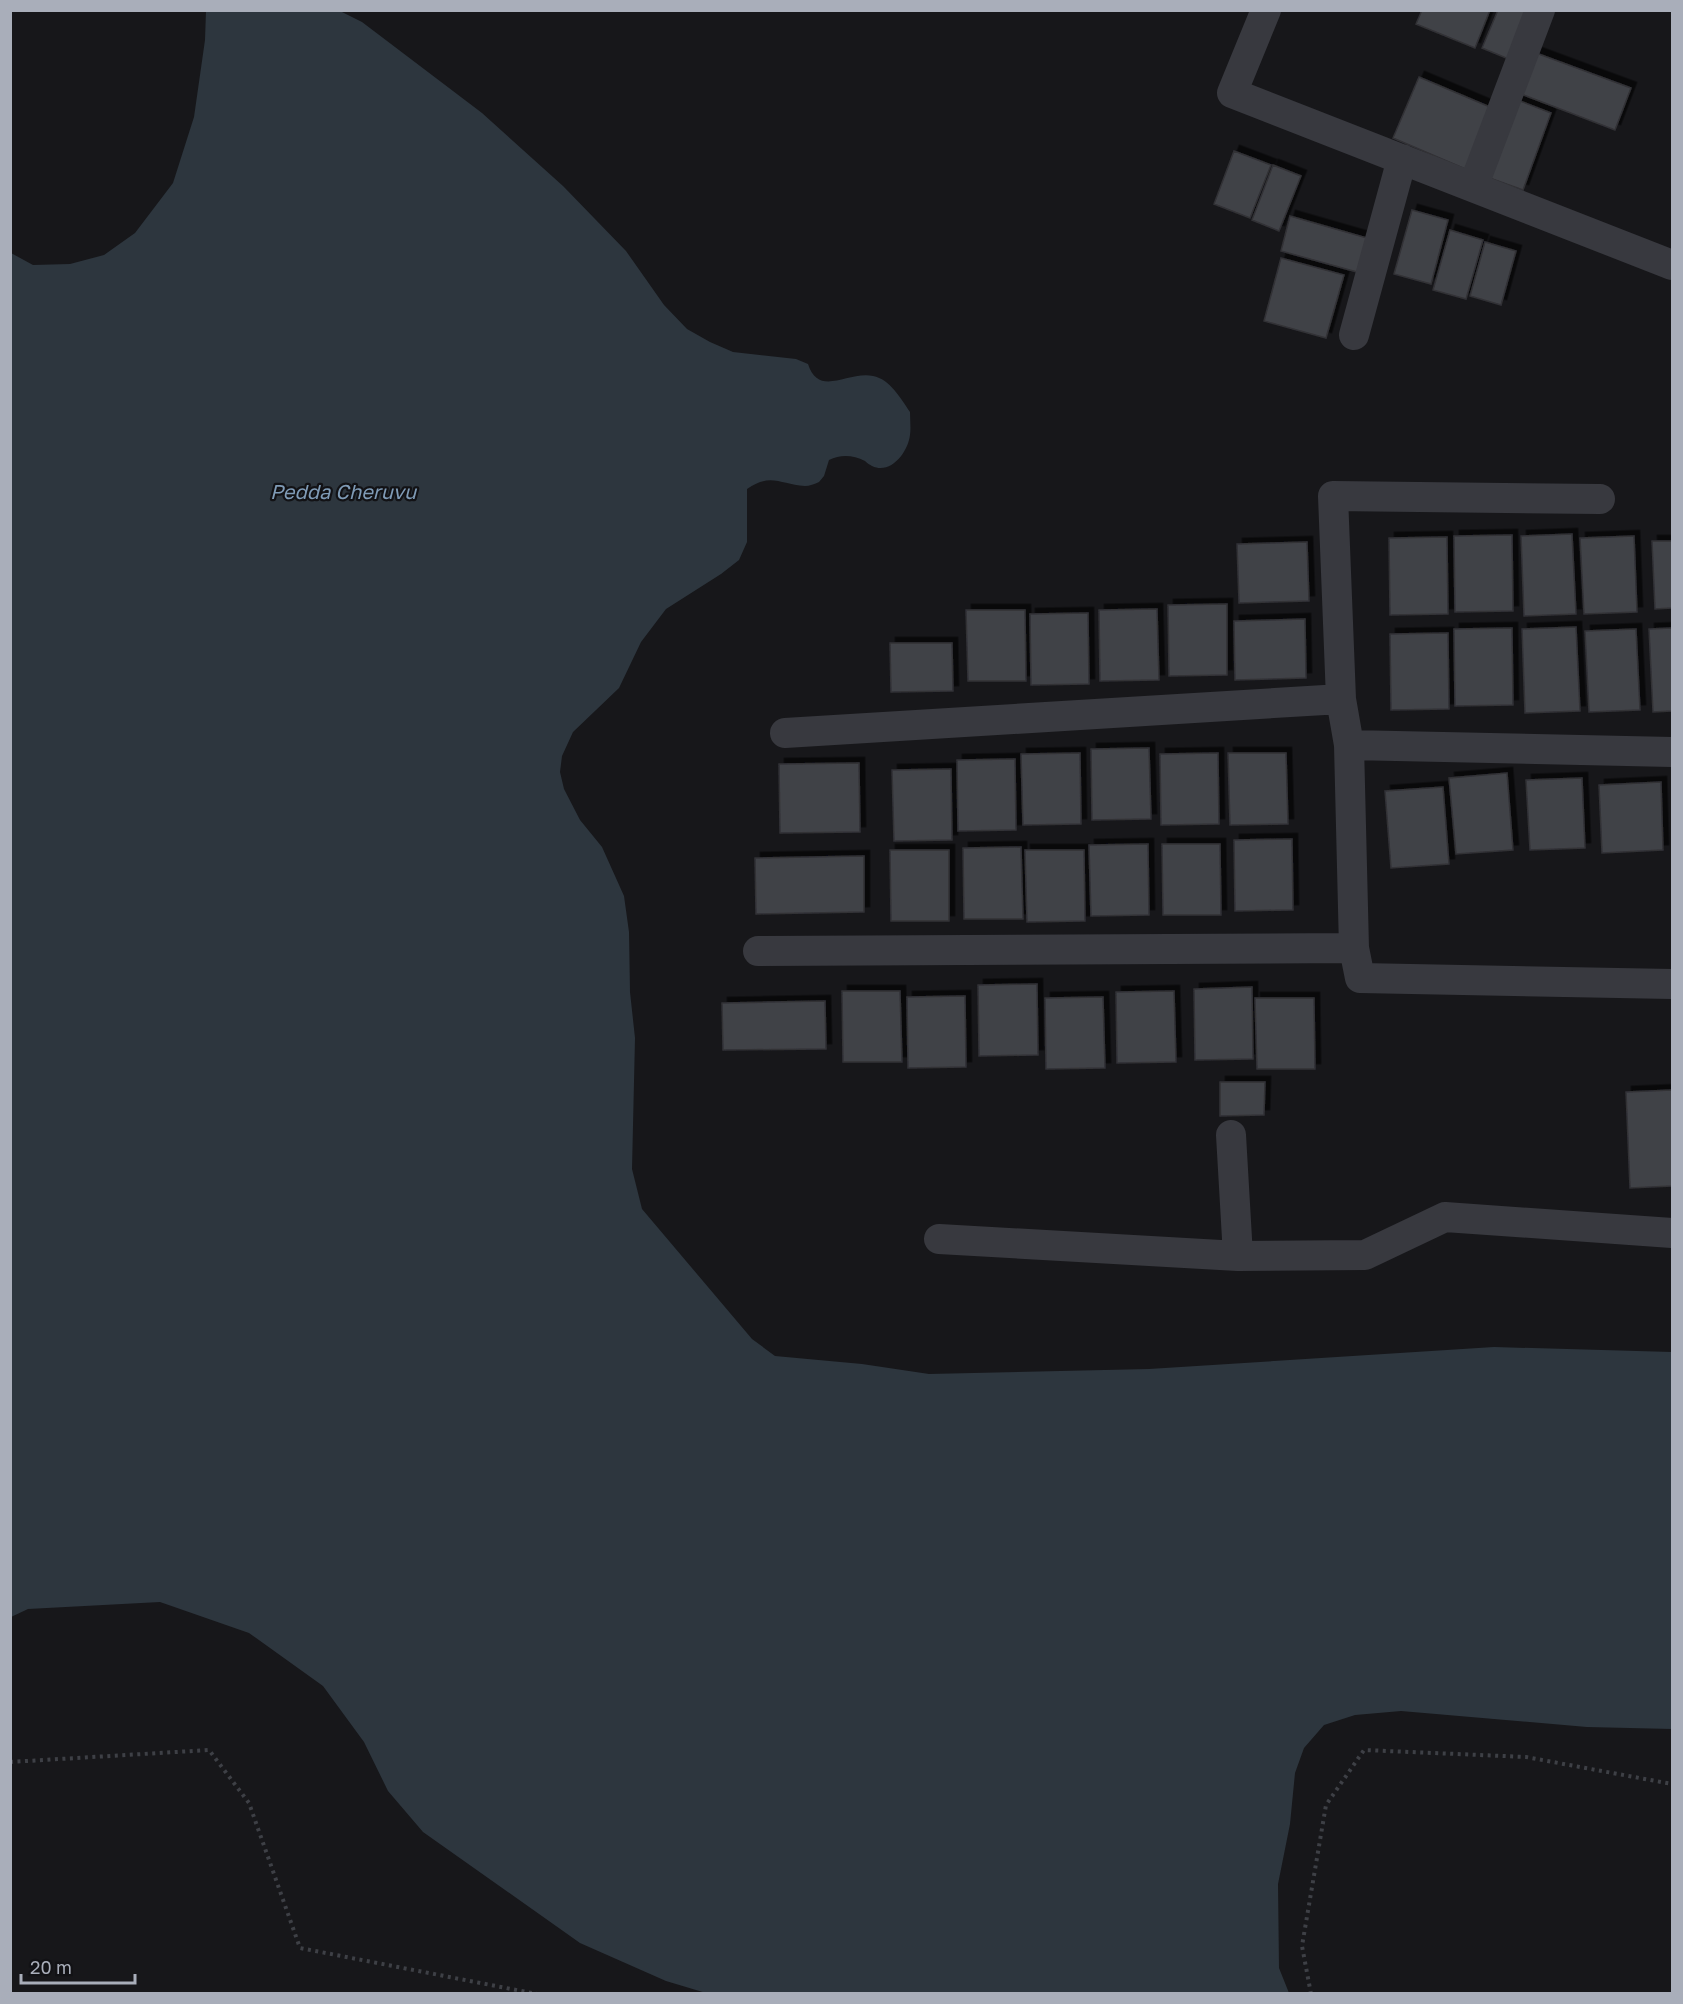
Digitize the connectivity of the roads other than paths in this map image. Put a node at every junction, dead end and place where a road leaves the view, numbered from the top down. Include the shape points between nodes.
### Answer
1 (1266, 10) edge
2 (1540, 10) edge
3 (1402, 159) junction
4 (1473, 187) junction
5 (1672, 265) edge
6 (1354, 335) dead end
7 (1600, 499) dead end
8 (1341, 699) junction
9 (785, 733) dead end
10 (1349, 745) junction
11 (1672, 752) edge
12 (1354, 948) junction
13 (758, 951) dead end
14 (1672, 984) edge
15 (1231, 1135) dead end
16 (1672, 1233) edge
17 (939, 1239) dead end
18 (1238, 1256) junction

1 - 3 street via 1232,93
2 - 4 street
3 - 4 street
3 - 6 street
4 - 5 street
7 - 8 street via 1333,496
8 - 9 street
8 - 10 street
10 - 11 street
10 - 12 street
12 - 13 street
12 - 14 street via 1360,978
15 - 18 street
16 - 18 street via 1445,1217 1365,1255
17 - 18 street

